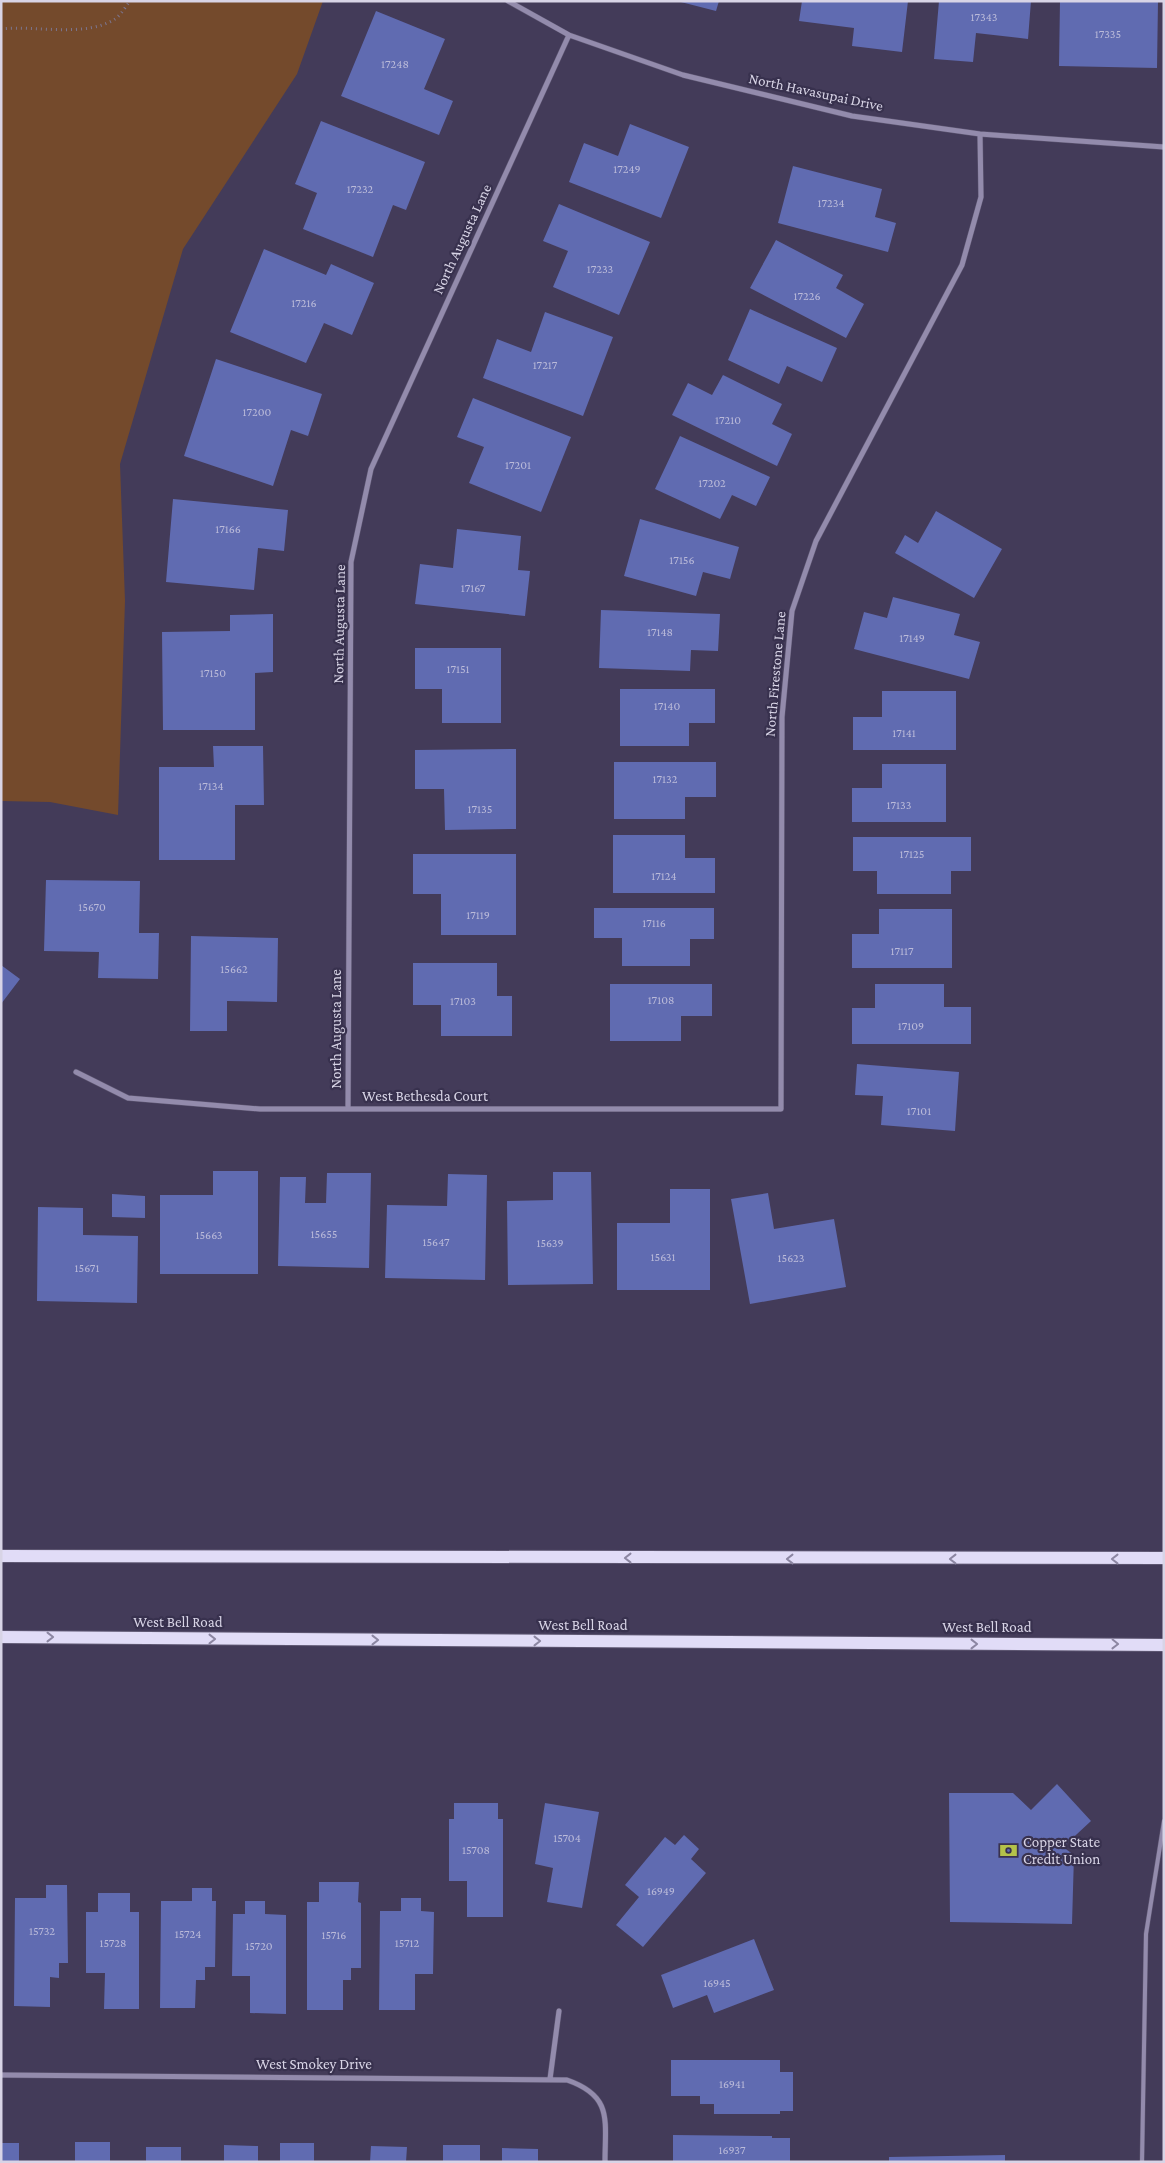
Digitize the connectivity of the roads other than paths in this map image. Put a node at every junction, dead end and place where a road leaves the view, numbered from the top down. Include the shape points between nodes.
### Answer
1 (508, 1) edge
2 (569, 35) junction
3 (980, 134) junction
4 (1164, 147) edge
5 (76, 1072) dead end
6 (348, 1109) junction
7 (781, 1109) joint
8 (1, 1556) edge
9 (1164, 1558) edge
10 (1, 1637) edge
11 (1164, 1644) edge
12 (1164, 1821) edge
13 (559, 2011) dead end
14 (1, 2074) edge
15 (550, 2079) junction
16 (605, 2162) edge
17 (1142, 2162) edge

1 - 2 street, North Havasupai Drive
2 - 3 street, North Havasupai Drive via 683,75 852,116
2 - 6 street, North Augusta Lane via 371,469 351,562
3 - 4 street, North Havasupai Drive
3 - 7 street, North Firestone Lane via 981,198 962,265 816,541 792,611 782,717
5 - 6 street, West Bethesda Court via 128,1098 260,1109
6 - 7 street, West Bethesda Court
9 -> 8 main road
10 -> 11 main road, West Bell Road
12 - 17 lane via 1146,1934
13 - 15 street
14 - 15 street, West Smokey Drive
15 - 16 street, West Smokey Drive via 582,2085 595,2094 603,2106

